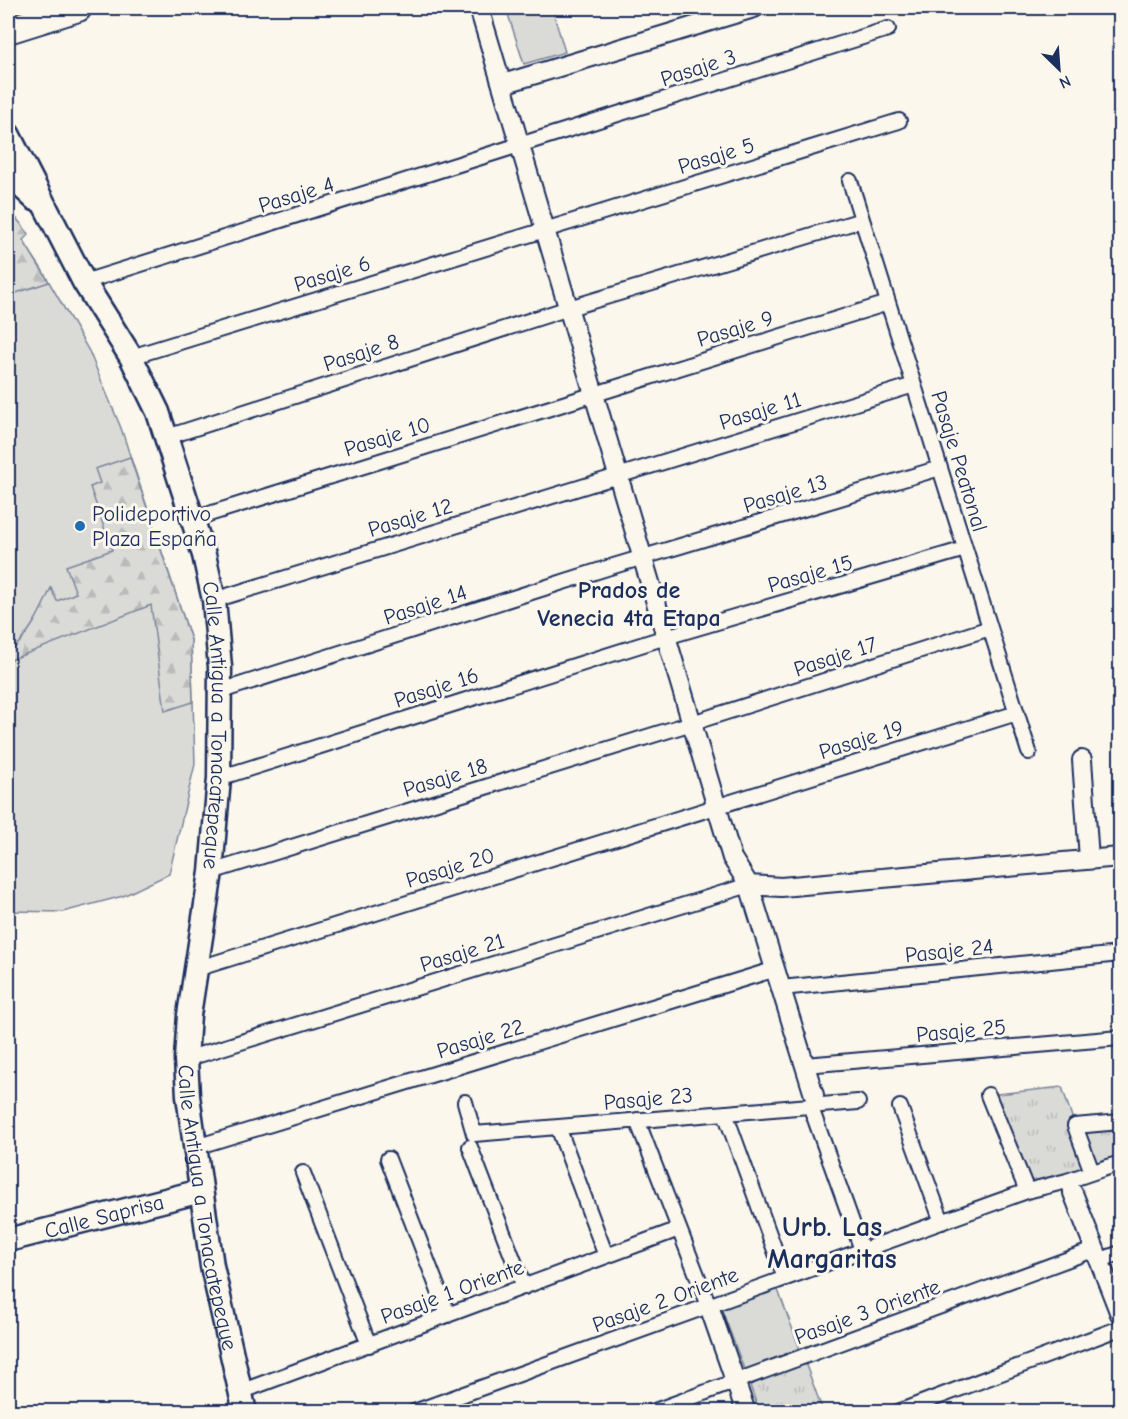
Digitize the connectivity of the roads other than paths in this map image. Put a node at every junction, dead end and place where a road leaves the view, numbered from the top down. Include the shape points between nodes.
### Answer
1 (78, 8) edge
2 (479, 8) edge
3 (754, 8) edge
4 (888, 29) dead end
5 (8, 30) edge
6 (502, 84) junction
7 (899, 122) dead end
8 (8, 134) edge
9 (520, 146) junction
10 (8, 174) edge
11 (850, 181) dead end
12 (47, 211) junction
13 (862, 220) junction
14 (545, 229) junction
15 (84, 282) junction
16 (888, 303) junction
17 (569, 308) junction
18 (131, 357) junction
19 (914, 385) junction
20 (594, 394) junction
21 (167, 437) junction
22 (940, 468) junction
23 (618, 475) junction
24 (193, 519) junction
25 (965, 549) junction
26 (643, 558) junction
27 (214, 600) junction
28 (990, 628) junction
29 (666, 636) junction
30 (221, 690) junction
31 (1017, 713) junction
32 (692, 723) junction
33 (1029, 752) dead end
34 (1082, 760) dead end
35 (219, 778) junction
36 (716, 806) junction
37 (1120, 856) edge
38 (1089, 859) junction
39 (211, 872) junction
40 (749, 885) junction
41 (1120, 954) edge
42 (196, 969) junction
43 (776, 969) junction
44 (781, 988) junction
45 (1120, 1038) edge
46 (186, 1059) junction
47 (805, 1065) junction
48 (988, 1095) dead end
49 (812, 1100) junction
50 (465, 1102) dead end
51 (858, 1102) dead end
52 (900, 1107) dead end
53 (725, 1113) junction
54 (637, 1120) junction
55 (1120, 1122) edge
56 (558, 1126) junction
57 (196, 1147) junction
58 (470, 1147) dead end
59 (388, 1159) dead end
60 (1120, 1162) edge
61 (1092, 1172) junction
62 (303, 1173) dead end
63 (1070, 1187) junction
64 (201, 1191) junction
65 (1027, 1191) junction
66 (942, 1222) junction
67 (679, 1229) junction
68 (8, 1240) edge
69 (862, 1250) junction
70 (1120, 1253) edge
71 (1098, 1255) junction
72 (606, 1256) junction
73 (785, 1278) junction
74 (524, 1287) junction
75 (709, 1306) junction
76 (1120, 1314) edge
77 (448, 1315) junction
78 (1120, 1328) edge
79 (369, 1345) junction
80 (735, 1382) junction
81 (243, 1402) edge
82 (414, 1412) edge
83 (652, 1412) edge
84 (746, 1412) edge
85 (898, 1412) edge

1 - 5 main road
2 - 6 street
3 - 6 street
4 - 9 street, Pasaje 3
6 - 9 street
7 - 14 street, Pasaje 5
8 - 12 street, Calle Antigua a Tonacatepeque
9 - 14 street
9 - 15 street, Pasaje 4
10 - 12 street, Calle Antigua a Tonacatepeque
11 - 13 street, Pasaje Peatonal
12 - 15 street, Calle Antigua a Tonacatepeque
13 - 16 street, Pasaje Peatonal
13 - 17 street, Pasaje 8
14 - 17 street
14 - 18 street, Pasaje 6
15 - 18 street, Calle Antigua a Tonacatepeque
16 - 19 street, Pasaje Peatonal
16 - 20 street, Pasaje 9
17 - 20 street
17 - 21 street, Pasaje 8
18 - 21 street, Calle Antigua a Tonacatepeque
19 - 22 street, Pasaje Peatonal
19 - 23 street, Pasaje 11
20 - 23 street
20 - 24 street, Pasaje 10
21 - 24 street, Calle Antigua a Tonacatepeque
22 - 25 street, Pasaje Peatonal
22 - 26 street, Pasaje 13
23 - 26 street
23 - 27 street, Pasaje 12
24 - 27 street, Calle Antigua a Tonacatepeque
25 - 28 street, Pasaje Peatonal
25 - 29 street, Pasaje 15
26 - 29 street
26 - 30 street, Pasaje 14
27 - 30 street, Calle Antigua a Tonacatepeque
28 - 31 street, Pasaje Peatonal
28 - 32 street, Pasaje 17
29 - 32 street
29 - 35 street, Pasaje 16
30 - 35 street, Calle Antigua a Tonacatepeque
31 - 33 street, Pasaje Peatonal
31 - 36 street, Pasaje 19
32 - 36 street
32 - 39 street, Pasaje 18
34 - 38 street
35 - 39 street, Calle Antigua a Tonacatepeque
36 - 40 street via 732,858
36 - 42 street, Pasaje 20
37 - 38 street
38 - 40 street via 781,887
39 - 42 street, Calle Antigua a Tonacatepeque
40 - 43 street
40 - 46 street, Pasaje 21
41 - 44 street, Pasaje 24
42 - 46 street, Calle Antigua a Tonacatepeque
43 - 44 street
43 - 57 street, Pasaje 22
44 - 47 street
45 - 47 street, Pasaje 25
46 - 57 street, Calle Antigua a Tonacatepeque
47 - 49 street
48 - 65 street
49 - 51 street, Pasaje 23
49 - 53 street, Pasaje 23
49 - 69 street
50 - 56 street, Pasaje 23 via 474,1134
52 - 66 street
53 - 54 street, Pasaje 23
53 - 73 street
54 - 56 street, Pasaje 23
54 - 67 street
55 - 61 street via 1075,1126
56 - 72 street
57 - 64 street, Calle Antigua a Tonacatepeque
58 - 74 street
59 - 77 street
60 - 61 street, Pasaje 2 Oriente
61 - 63 street, Pasaje 2 Oriente
62 - 79 street
63 - 65 street, Pasaje 2 Oriente
63 - 71 street
64 - 68 street, Calle Saprisa
64 - 81 street, Calle Antigua a Tonacatepeque via 212,1266
65 - 66 street, Pasaje 2 Oriente
66 - 69 street, Pasaje 2 Oriente
67 - 72 street, Pasaje 1 Oriente
67 - 75 street
69 - 73 street, Pasaje 2 Oriente
70 - 71 street, Pasaje 3 Oriente
71 - 76 street
71 - 80 street, Pasaje 3 Oriente
72 - 74 street, Pasaje 1 Oriente
73 - 75 street, Pasaje 2 Oriente
74 - 77 street, Pasaje 1 Oriente
75 - 80 street
75 - 82 street, Pasaje 2 Oriente
77 - 79 street, Pasaje 1 Oriente
78 - 85 street
79 - 81 street, Pasaje 1 Oriente
80 - 83 street, Pasaje 3 Oriente
80 - 84 street

